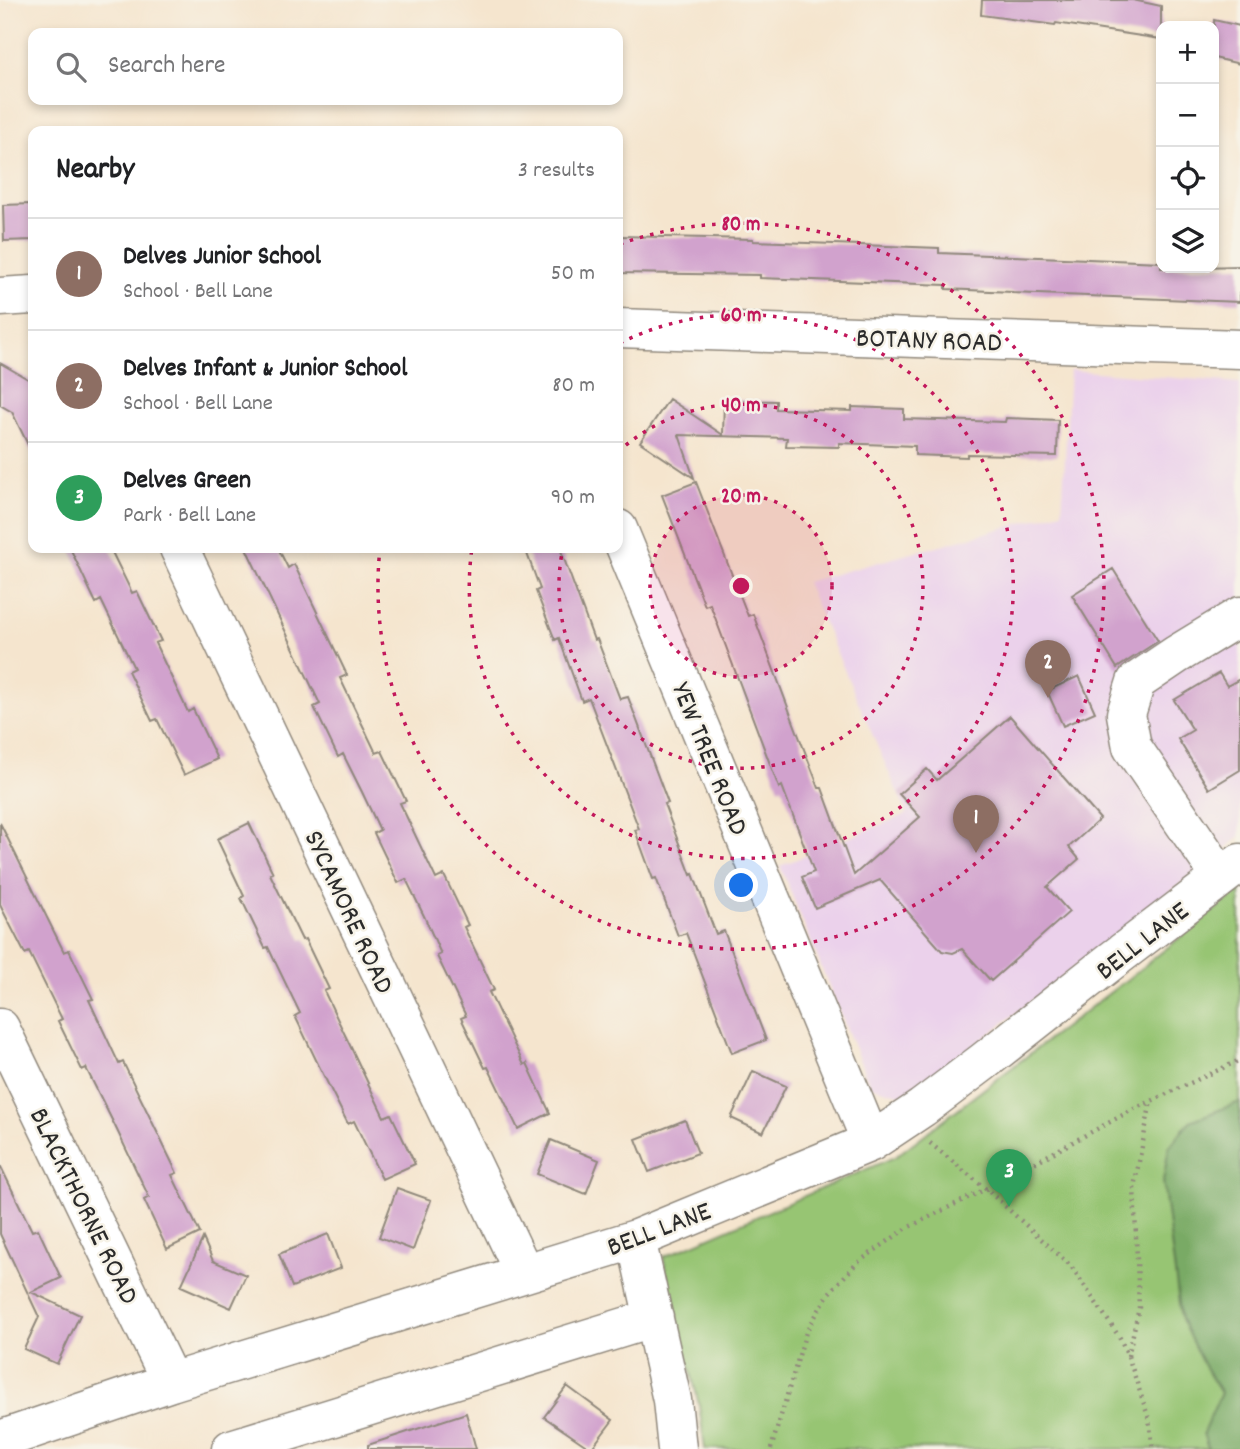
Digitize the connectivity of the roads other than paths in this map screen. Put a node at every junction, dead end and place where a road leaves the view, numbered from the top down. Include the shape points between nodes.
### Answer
1 (28, 295) edge
2 (0, 297) edge
3 (623, 328) edge
4 (1240, 349) edge
5 (623, 541) edge
6 (181, 553) edge
7 (1240, 616) edge
8 (1231, 870) edge
9 (0, 1028) edge
10 (871, 1142) junction
11 (636, 1238) junction
12 (524, 1273) junction
13 (654, 1318) junction
14 (172, 1382) junction
15 (0, 1440) edge
16 (231, 1449) edge
17 (677, 1449) edge

1 - 2 street
3 - 4 street, BOTANY ROAD
5 - 10 street, YEW TREE ROAD
6 - 12 street, SYCAMORE ROAD
7 - 8 street via 1136,682 1126,714 1132,747
8 - 10 street, BELL LANE via 983,1062
9 - 14 street, BLACKTHORNE ROAD
10 - 11 street, BELL LANE
11 - 12 street, BELL LANE
11 - 13 street
12 - 14 street, BELL LANE
13 - 16 street
13 - 17 street via 672,1400
14 - 15 street, BELL LANE

